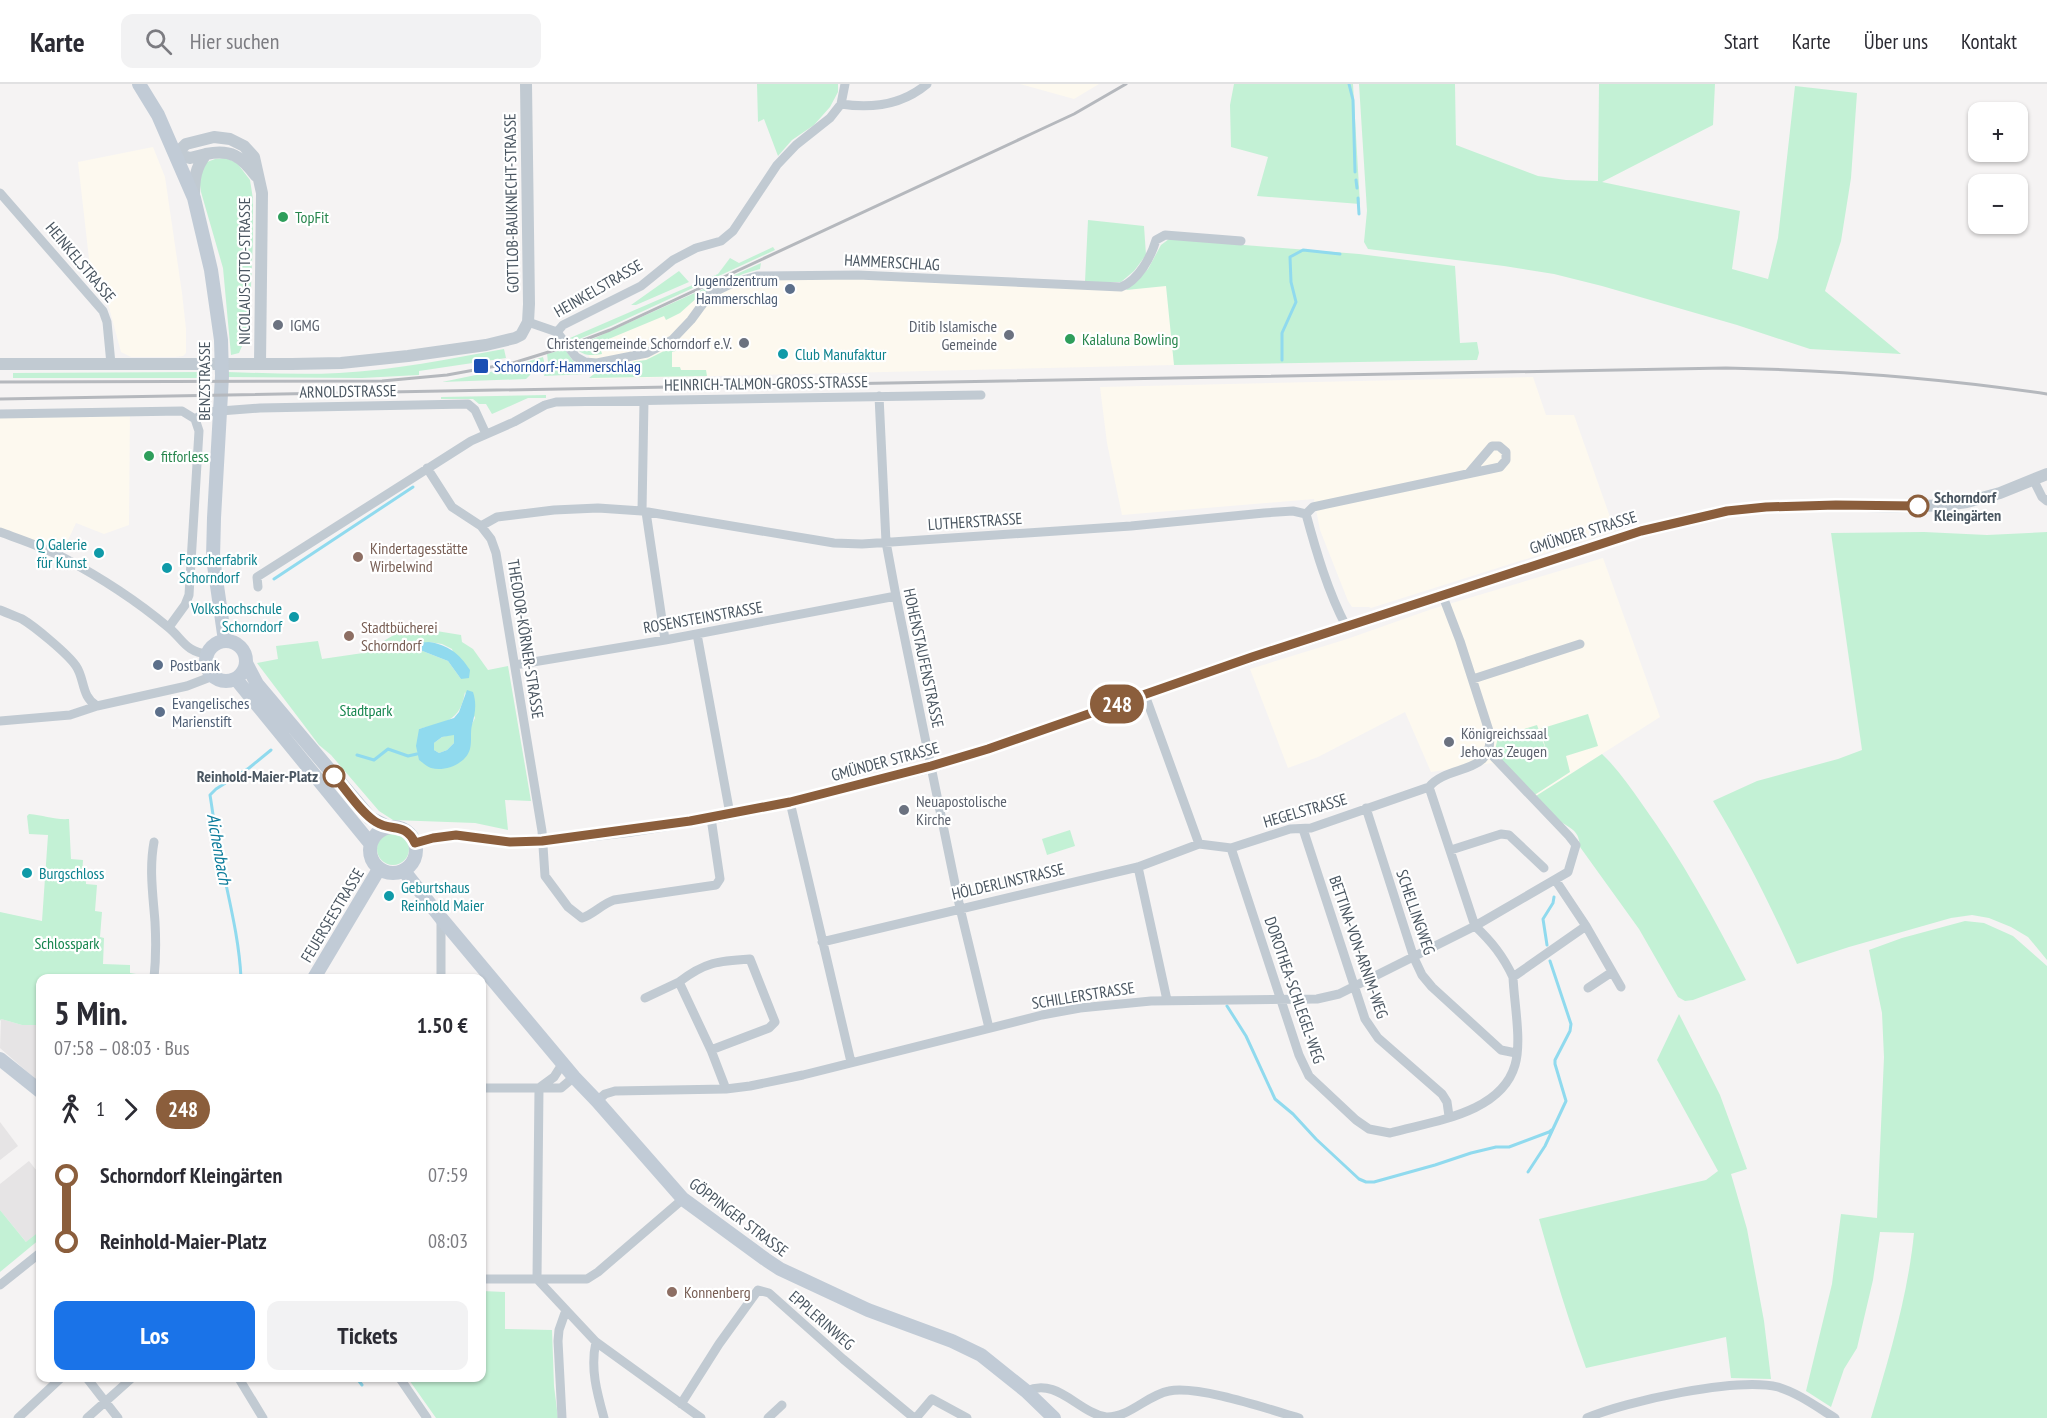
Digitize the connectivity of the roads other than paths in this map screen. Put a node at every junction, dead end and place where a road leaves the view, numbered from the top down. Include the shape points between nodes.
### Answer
1 (132, 84) edge
2 (139, 84) edge
3 (526, 84) edge
4 (845, 84) edge
5 (927, 84) edge
6 (841, 104) junction
7 (176, 154) junction
8 (206, 154) junction
9 (259, 178) junction
10 (0, 193) edge
11 (195, 198) junction
12 (201, 230) junction
13 (1241, 241) dead end
14 (528, 322) junction
15 (557, 332) junction
16 (0, 364) edge
17 (111, 364) junction
18 (260, 364) junction
19 (981, 395) dead end
20 (879, 396) junction
21 (644, 401) junction
22 (0, 414) edge
23 (195, 419) junction
24 (486, 434) junction
25 (427, 468) junction
26 (1469, 473) dead end
27 (2047, 474) edge
28 (2033, 479) junction
29 (2047, 501) edge
30 (644, 512) junction
31 (1306, 514) junction
32 (481, 526) junction
33 (0, 532) edge
34 (886, 542) junction
35 (258, 587) dead end
36 (1442, 594) junction
37 (896, 596) junction
38 (0, 610) edge
39 (1346, 626) junction
40 (169, 627) junction
41 (698, 634) junction
42 (665, 640) junction
43 (225, 642) junction
44 (1580, 644) dead end
45 (208, 654) junction
46 (246, 663) junction
47 (515, 666) junction
48 (213, 676) junction
49 (236, 679) junction
50 (1473, 679) junction
51 (1145, 694) junction
52 (97, 706) junction
53 (0, 721) edge
54 (1488, 752) junction
55 (931, 766) junction
56 (1429, 787) junction
57 (790, 802) junction
58 (1366, 808) junction
59 (730, 814) junction
60 (711, 818) junction
61 (388, 827) junction
62 (1304, 829) junction
63 (542, 841) junction
64 (154, 842) dead end
65 (370, 843) junction
66 (415, 843) junction
67 (1199, 844) junction
68 (1231, 848) junction
69 (1451, 850) junction
70 (1138, 867) junction
71 (1544, 868) dead end
72 (379, 869) junction
73 (404, 871) junction
74 (1556, 881) junction
75 (960, 908) junction
76 (441, 918) junction
77 (1475, 926) junction
78 (1586, 926) junction
79 (822, 942) junction
80 (1414, 958) junction
81 (1612, 972) junction
82 (154, 974) edge
83 (316, 974) edge
84 (441, 974) edge
85 (1513, 977) junction
86 (679, 982) junction
87 (1354, 986) junction
88 (1621, 987) dead end
89 (1588, 988) dead end
90 (645, 998) dead end
91 (1167, 1000) junction
92 (1281, 1000) junction
93 (989, 1028) junction
94 (711, 1050) junction
95 (1516, 1053) junction
96 (0, 1059) edge
97 (851, 1062) junction
98 (563, 1063) junction
99 (574, 1077) junction
100 (36, 1088) edge
101 (486, 1088) edge
102 (539, 1088) junction
103 (726, 1089) junction
104 (597, 1101) junction
105 (1449, 1116) junction
106 (683, 1199) junction
107 (36, 1256) edge
108 (486, 1279) edge
109 (537, 1280) junction
110 (0, 1286) edge
111 (567, 1310) junction
112 (596, 1342) junction
113 (57, 1382) edge
114 (90, 1382) edge
115 (128, 1382) edge
116 (241, 1382) edge
117 (402, 1382) edge
118 (1026, 1391) junction
119 (106, 1402) junction
120 (681, 1404) junction
121 (782, 1405) dead end
122 (18, 1418) edge
123 (87, 1418) edge
124 (118, 1418) edge
125 (263, 1418) edge
126 (427, 1418) edge
127 (562, 1418) edge
128 (604, 1418) edge
129 (701, 1418) edge
130 (768, 1418) edge
131 (915, 1418) edge
132 (967, 1418) edge
133 (1054, 1418) edge
134 (1299, 1418) edge
135 (1587, 1418) edge
136 (1835, 1418) edge

1 - 12 main road, BENZSTRASSE via 153,120
2 - 7 main road, BENZSTRASSE
3 - 14 street, GOTTLOB-BAUKNECHT-STRASSE
4 - 6 street
5 - 6 street via 916,93 884,105
6 - 15 street, HEINKELSTRASSE via 777,165 733,231 720,241 674,260 641,286 563,325
7 - 8 street, NICOLAUS-OTTO-STRASSE via 189,158
7 - 9 street, NICOLAUS-OTTO-STRASSE via 199,139 230,139 254,157
7 - 11 main road, BENZSTRASSE
8 - 9 street, NICOLAUS-OTTO-STRASSE via 229,152 246,162
8 - 11 street via 196,171
9 - 18 street, NICOLAUS-OTTO-STRASSE
10 - 17 street, HEINKELSTRASSE via 103,311
11 - 12 main road, BENZSTRASSE
12 - 43 main road, BENZSTRASSE via 218,312 222,376 213,558
13 - 15 street, HAMMERSCHLAG via 1165,235 1156,240 1128,285 1121,287 858,275 757,276 710,294 672,340 647,353 597,363 576,357
14 - 15 street, HEINKELSTRASSE
14 - 18 street via 516,338 486,345 341,363
16 - 17 street
17 - 18 street
19 - 20 street, HEINRICH-TALMON-GROSS-STRASSE
20 - 21 street, HEINRICH-TALMON-GROSS-STRASSE
20 - 34 street, HOHENSTAUFENSTRASSE
21 - 24 street, HEINRICH-TALMON-GROSS-STRASSE via 556,402
21 - 30 street
22 - 23 street via 182,411
23 - 24 street, ARNOLDSTRASSE via 207,412 260,408 468,404
23 - 40 street via 199,431 189,595
24 - 25 street, HEINRICH-TALMON-GROSS-STRASSE
25 - 32 street, THEODOR-KÖRNER-STRASSE via 452,507
25 - 35 street, HEINRICH-TALMON-GROSS-STRASSE via 257,577
26 - 31 street, LUTHERSTRASSE via 1313,507
27 - 28 street, GMÜNDER STRASSE
28 - 29 street
28 - 36 street, GMÜNDER STRASSE via 2000,493 1946,506 1826,505 1727,511 1641,531
30 - 32 street, LUTHERSTRASSE via 554,510 497,517
30 - 34 street, LUTHERSTRASSE via 834,543
30 - 42 street
31 - 34 street, LUTHERSTRASSE via 1293,511
31 - 39 street
32 - 47 street, THEODOR-KÖRNER-STRASSE via 496,553
33 - 40 street via 64,558
34 - 37 street, HOHENSTAUFENSTRASSE
36 - 39 street, GMÜNDER STRASSE
36 - 50 street
37 - 41 street, ROSENSTEINSTRASSE
37 - 55 street, HOHENSTAUFENSTRASSE
38 - 52 street via 22,620 71,660 86,696
39 - 51 street, GMÜNDER STRASSE
40 - 45 street via 188,649
41 - 42 street, ROSENSTEINSTRASSE
41 - 59 street
42 - 47 street, ROSENSTEINSTRASSE
43 - 45 main road via 212,647
43 - 46 main road via 240,647
44 - 50 street
45 - 48 main road via 207,666
46 - 49 main road
46 - 61 main road via 257,684 370,818
47 - 63 street, THEODOR-KÖRNER-STRASSE
48 - 49 main road via 220,680
48 - 52 street via 187,686
49 - 65 main road
50 - 54 street via 1489,731
51 - 55 street, GMÜNDER STRASSE
51 - 67 street
52 - 53 street via 70,715
54 - 56 street, HEGELSTRASSE via 1478,763 1436,778
54 - 74 street via 1576,845 1568,872
55 - 57 street, GMÜNDER STRASSE
55 - 75 street, HOHENSTAUFENSTRASSE
56 - 58 street, HEGELSTRASSE
56 - 69 street
57 - 59 street, GMÜNDER STRASSE
57 - 79 street
58 - 62 street, HEGELSTRASSE
58 - 80 street, SCHELLINGWEG
59 - 60 street, GMÜNDER STRASSE
60 - 63 street, GMÜNDER STRASSE
60 - 63 street, THEODOR-KÖRNER-STRASSE via 720,879 716,885 614,900 582,918 545,876
61 - 65 main road
61 - 66 main road via 402,828
62 - 68 street, HEGELSTRASSE via 1290,829
62 - 87 street, BETTINA-VON-ARNIM-WEG
63 - 66 street, GMÜNDER STRASSE via 510,842 456,835
64 - 82 street via 151,876
65 - 72 main road via 371,857
66 - 73 main road via 415,857
67 - 68 street, HEGELSTRASSE
67 - 70 street, HÖLDERLINSTRASSE
68 - 92 street, DOROTHEA-SCHLEGEL-WEG
69 - 71 street via 1509,835
69 - 77 street
70 - 75 street, HÖLDERLINSTRASSE
70 - 91 street
72 - 73 main road
72 - 83 main road, FEUERSEESTRASSE
73 - 76 main road, GÖPPINGER STRASSE
74 - 77 street, SCHILLERSTRASSE
74 - 78 street
75 - 79 street, HÖLDERLINSTRASSE
75 - 93 street, HOHENSTAUFENSTRASSE
76 - 84 street
76 - 98 main road, GÖPPINGER STRASSE
77 - 80 street, SCHILLERSTRASSE
77 - 85 street via 1504,957
78 - 81 street
78 - 85 street
79 - 97 street
80 - 87 street, SCHILLERSTRASSE
80 - 95 street, SCHELLINGWEG via 1432,987 1501,1050
81 - 88 street
81 - 89 street
85 - 95 street, DOROTHEA-SCHLEGEL-WEG
86 - 90 street
86 - 94 street
86 - 94 street via 697,968 750,959 775,1022 770,1028
87 - 92 street, SCHILLERSTRASSE via 1329,997
87 - 105 street, BETTINA-VON-ARNIM-WEG via 1370,1029 1442,1094
91 - 92 street, SCHILLERSTRASSE
91 - 93 street, SCHILLERSTRASSE via 1080,1008
92 - 105 street, DOROTHEA-SCHLEGEL-WEG via 1309,1076 1369,1130 1390,1133
93 - 97 street, SCHILLERSTRASSE
94 - 103 street
95 - 105 street, DOROTHEA-SCHLEGEL-WEG via 1511,1074 1496,1095 1476,1108
96 - 100 main road
97 - 103 street, SCHILLERSTRASSE
98 - 99 main road, GÖPPINGER STRASSE
98 - 102 street via 554,1077
99 - 102 street via 561,1088
99 - 104 main road, GÖPPINGER STRASSE
101 - 102 street
102 - 109 street
103 - 104 street, SCHILLERSTRASSE via 615,1091
104 - 106 main road, GÖPPINGER STRASSE
106 - 109 street via 587,1279
106 - 118 main road, GÖPPINGER STRASSE via 772,1264 868,1310 981,1355
107 - 110 street
108 - 109 street
109 - 111 street
111 - 112 street
111 - 127 street via 558,1341
112 - 120 street
112 - 128 street via 595,1380
113 - 122 street
114 - 119 street
115 - 119 street
116 - 125 street
117 - 126 street
118 - 133 main road, GÖPPINGER STRASSE
118 - 134 street via 1036,1386 1056,1390 1104,1417 1116,1417 1154,1395 1181,1390 1246,1402
119 - 123 street
119 - 124 street
120 - 129 street
120 - 131 street, EPPLERINWEG via 758,1290 769,1293
121 - 130 street
131 - 132 street via 932,1399
135 - 136 street via 1643,1400 1714,1388 1762,1385 1778,1387

